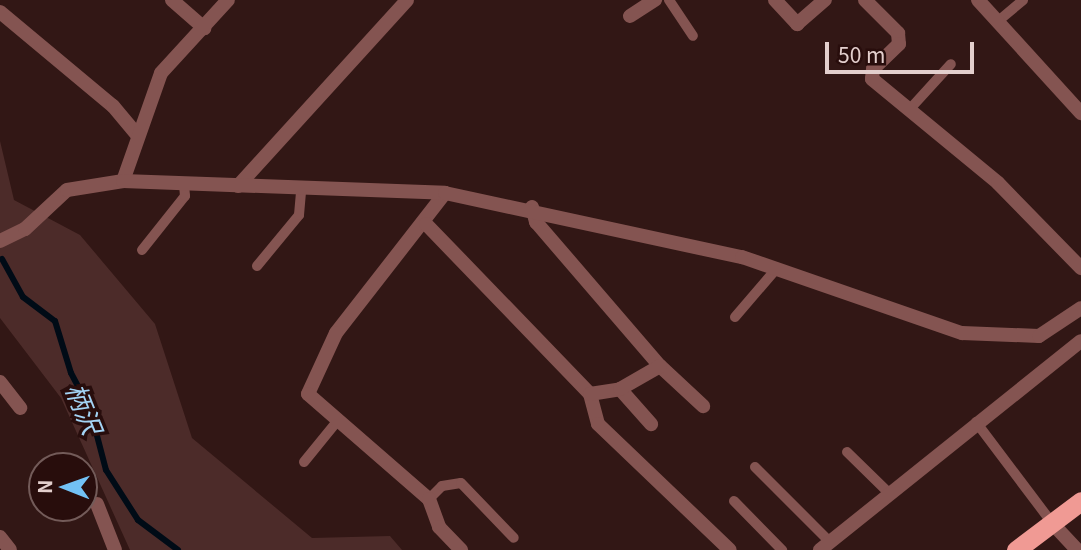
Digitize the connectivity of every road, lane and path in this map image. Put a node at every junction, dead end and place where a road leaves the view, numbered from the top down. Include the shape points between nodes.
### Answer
1 (172, 0) edge
2 (228, 0) edge
3 (407, 0) edge
4 (655, 0) edge
5 (669, 0) edge
6 (775, 0) edge
7 (825, 0) edge
8 (865, 0) edge
9 (978, 0) edge
10 (1023, 0) edge
11 (0, 12) edge
12 (631, 16) dead end
13 (997, 22) junction
14 (204, 27) junction
15 (693, 36) dead end
16 (951, 64) dead end
17 (909, 110) junction
18 (1081, 113) edge
19 (138, 136) junction
20 (123, 181) junction
21 (184, 184) junction
22 (237, 186) junction
23 (301, 190) junction
24 (445, 193) junction
25 (532, 207) junction
26 (426, 224) junction
27 (0, 241) edge
28 (142, 250) dead end
29 (257, 266) dead end
30 (777, 268) junction
31 (1081, 268) edge
32 (1081, 308) edge
33 (735, 317) dead end
34 (1081, 341) edge
35 (660, 366) junction
36 (0, 383) edge
37 (620, 389) junction
38 (590, 394) junction
39 (703, 405) dead end
40 (20, 408) dead end
41 (339, 419) junction
42 (976, 422) junction
43 (651, 424) dead end
44 (847, 452) dead end
45 (304, 462) dead end
46 (755, 467) dead end
47 (888, 492) junction
48 (429, 499) junction
49 (734, 501) dead end
50 (1081, 501) edge
51 (98, 507) edge
52 (1052, 523) junction
53 (514, 538) dead end
54 (825, 546) edge
55 (115, 550) edge
56 (461, 550) edge
57 (730, 550) edge
58 (782, 550) edge
59 (1016, 550) edge
60 (1077, 550) edge

1 - 14 street
2 - 14 street
3 - 22 street
4 - 12 street
5 - 15 lane
6 - 7 street via 797,24
8 - 17 street via 898,33 899,44 873,69 872,79
9 - 13 street
10 - 13 lane
11 - 19 street via 113,106
13 - 18 street
14 - 19 street via 161,73
16 - 17 lane
17 - 31 street via 999,183
19 - 20 street
20 - 21 street
20 - 27 street via 67,190 25,229
21 - 22 street
21 - 28 lane via 185,196
22 - 23 street
23 - 24 street
23 - 29 lane via 299,215
24 - 25 street
24 - 26 street
25 - 30 street
25 - 35 street via 536,222
26 - 38 street
26 - 41 street via 336,333 308,394
30 - 32 street via 939,327 992,338 1039,336
30 - 33 lane
34 - 42 street
35 - 37 street
35 - 39 street
36 - 40 street
37 - 38 street
37 - 43 street
38 - 57 street via 598,424
41 - 45 lane
41 - 48 street
42 - 47 street
42 - 52 lane
44 - 47 lane
46 - 54 lane
47 - 54 street
48 - 53 lane via 442,486 461,483
48 - 56 street via 439,527
49 - 58 lane
50 - 52 highway
51 - 55 street
52 - 59 highway
52 - 60 street

